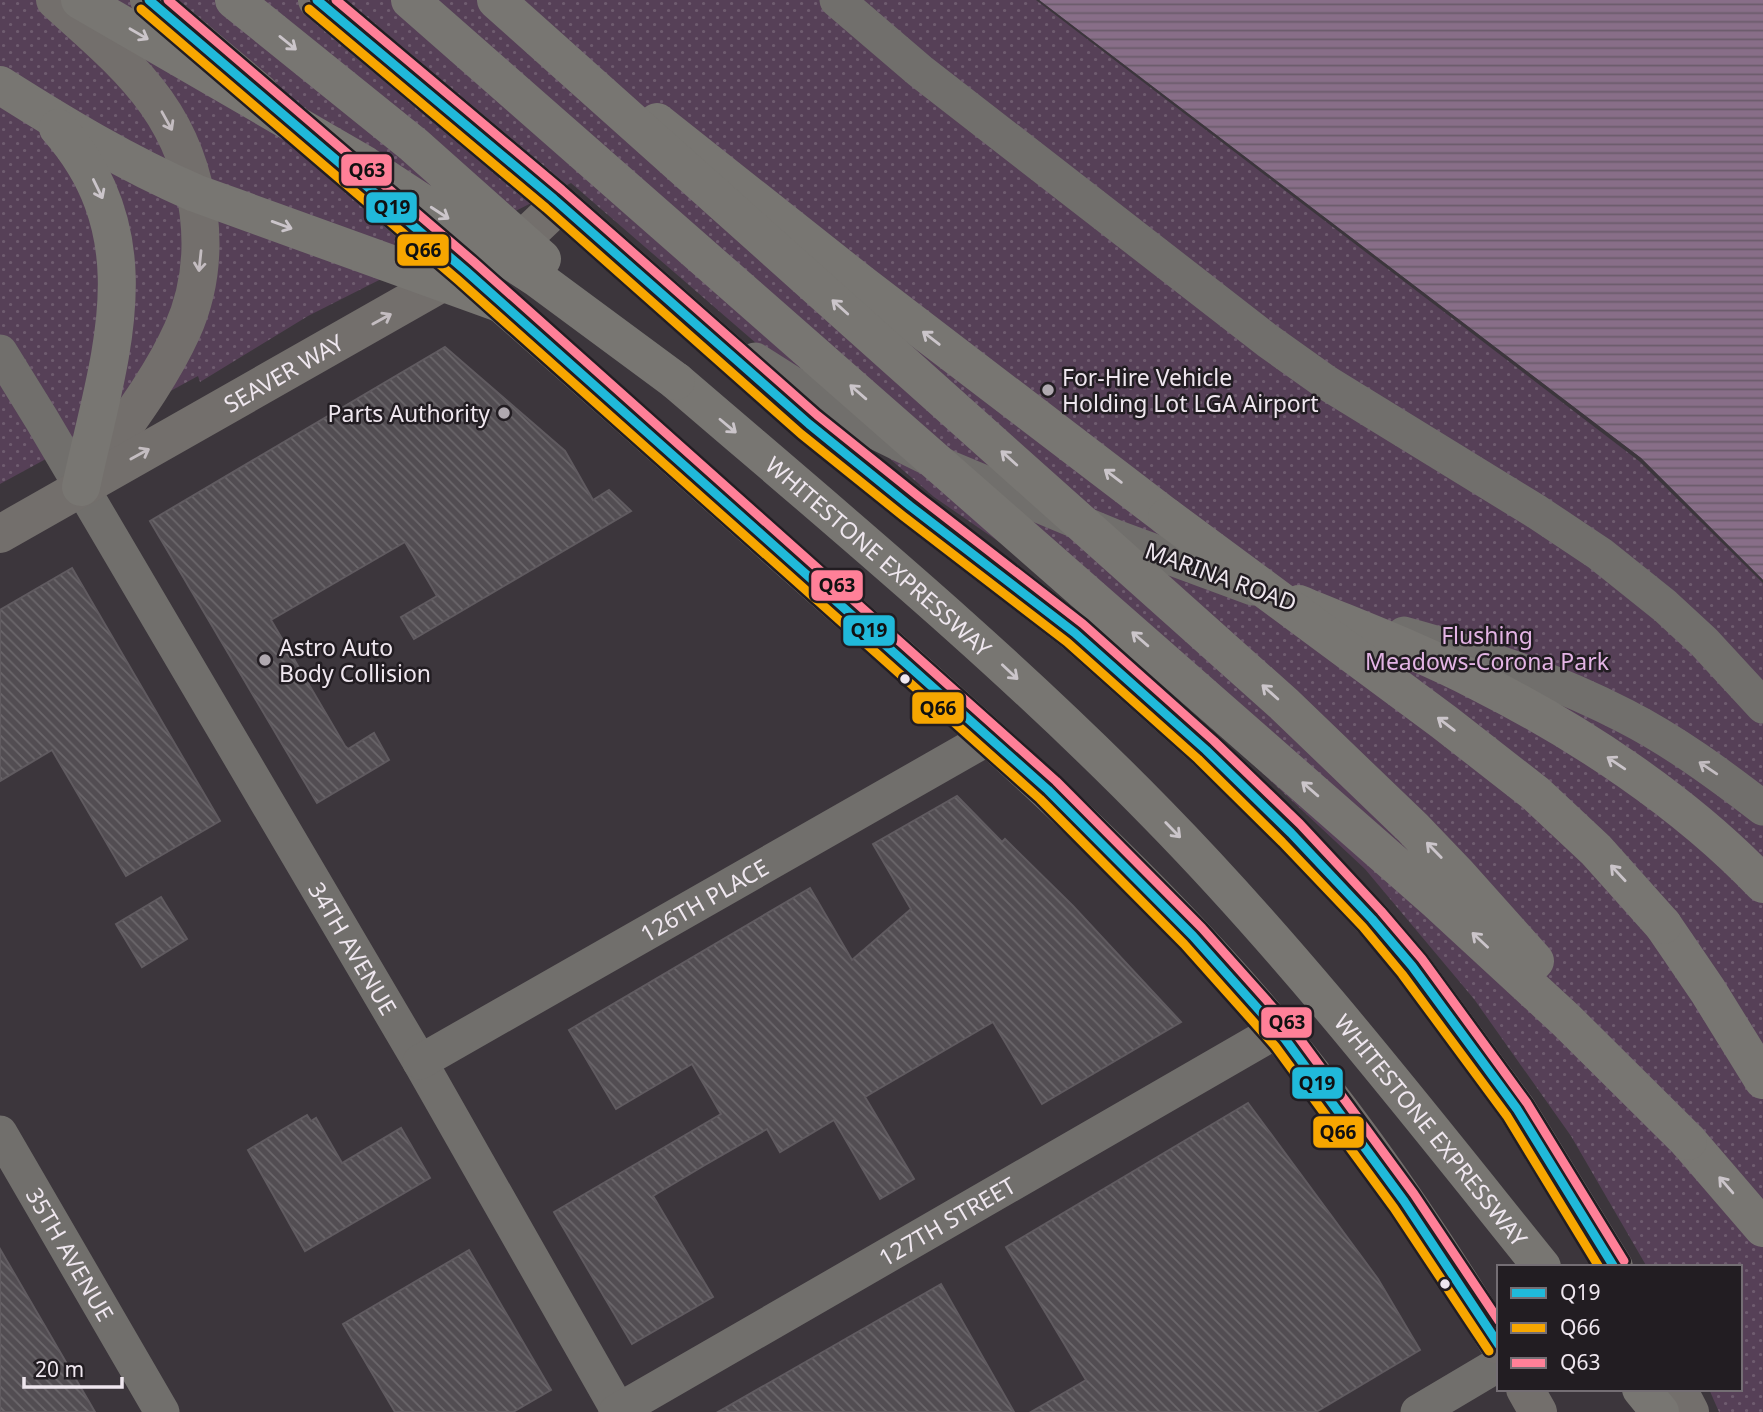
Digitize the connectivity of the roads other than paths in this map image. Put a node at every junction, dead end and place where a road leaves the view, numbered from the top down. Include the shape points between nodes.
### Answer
1 (55, 0) edge
2 (80, 0) edge
3 (149, 0) edge
4 (234, 0) edge
5 (317, 0) edge
6 (410, 0) edge
7 (496, 0) edge
8 (503, 0) edge
9 (837, 0) edge
10 (0, 85) edge
11 (45, 113) junction
12 (195, 193) junction
13 (554, 199) junction
14 (455, 277) junction
15 (502, 304) joint
16 (689, 317) junction
17 (0, 352) edge
18 (676, 381) junction
19 (81, 487) junction
20 (0, 534) edge
21 (1299, 604) junction
22 (1763, 706) edge
23 (988, 738) junction
24 (1763, 808) edge
25 (1763, 884) edge
26 (1662, 925) junction
27 (1278, 1030) junction
28 (1763, 1052) edge
29 (420, 1062) junction
30 (1763, 1080) edge
31 (1395, 1084) junction
32 (0, 1133) edge
33 (1688, 1141) junction
34 (1763, 1228) edge
35 (1527, 1265) edge
36 (1540, 1265) edge
37 (1613, 1265) edge
38 (1497, 1342) edge
39 (1497, 1365) edge
40 (1526, 1391) edge
41 (1619, 1391) edge
42 (1643, 1391) edge
43 (1679, 1391) edge
44 (162, 1412) edge
45 (618, 1412) edge
46 (1418, 1412) edge
47 (1538, 1412) edge
48 (1635, 1412) edge
49 (1660, 1412) edge
50 (1690, 1412) edge

1 -> 12 main road via 117,57 156,102 176,136
2 -> 18 highway, WHITESTONE EXPRESSWAY, bridge via 365,165 538,279
3 - 14 main road
4 -> 18 highway, bridge via 457,181
5 - 13 main road
33 -> 6 highway, bridge via 1405,872
33 -> 7 highway, bridge via 1467,885 1342,759
26 -> 8 highway, bridge via 1575,830 1490,758 980,376
9 - 22 street via 920,71 1268,341 1600,554 1704,642
10 - 11 highway
11 - 12 highway via 124,160
11 -> 19 highway via 99,191 117,254 115,329
12 -> 14 highway
12 -> 19 main road via 201,250 183,330 161,371
13 - 14 main road, SEAVER WAY via 536,229
13 - 16 main road
14 - 15 highway
19 -> 14 main road, SEAVER WAY
15 - 23 main road
16 - 21 street, MARINA ROAD via 835,412 918,454 1115,537
16 - 37 main road via 855,463 1095,649 1291,833 1372,919 1449,1014 1517,1109
17 - 19 street, 34TH AVENUE
18 -> 31 highway, WHITESTONE EXPRESSWAY via 938,606 1096,753 1240,901
19 - 20 main road, SEAVER WAY
19 - 29 street, 34TH AVENUE
24 -> 21 street, MARINA ROAD via 1673,745 1585,696 1485,657
25 -> 21 highway via 1671,804 1557,725 1453,669
23 - 27 main road via 1142,883
23 - 29 street, 126TH PLACE
26 - 28 highway
26 - 30 highway
27 - 38 main road via 1401,1196
27 - 45 street, 127TH STREET
29 - 45 street, 34TH AVENUE
31 - 35 highway
31 - 36 highway, WHITESTONE EXPRESSWAY
32 - 44 street, 35TH AVENUE
34 -> 33 highway
39 - 46 street
40 - 47 main road
41 - 48 highway
42 - 49 highway
43 - 50 main road

